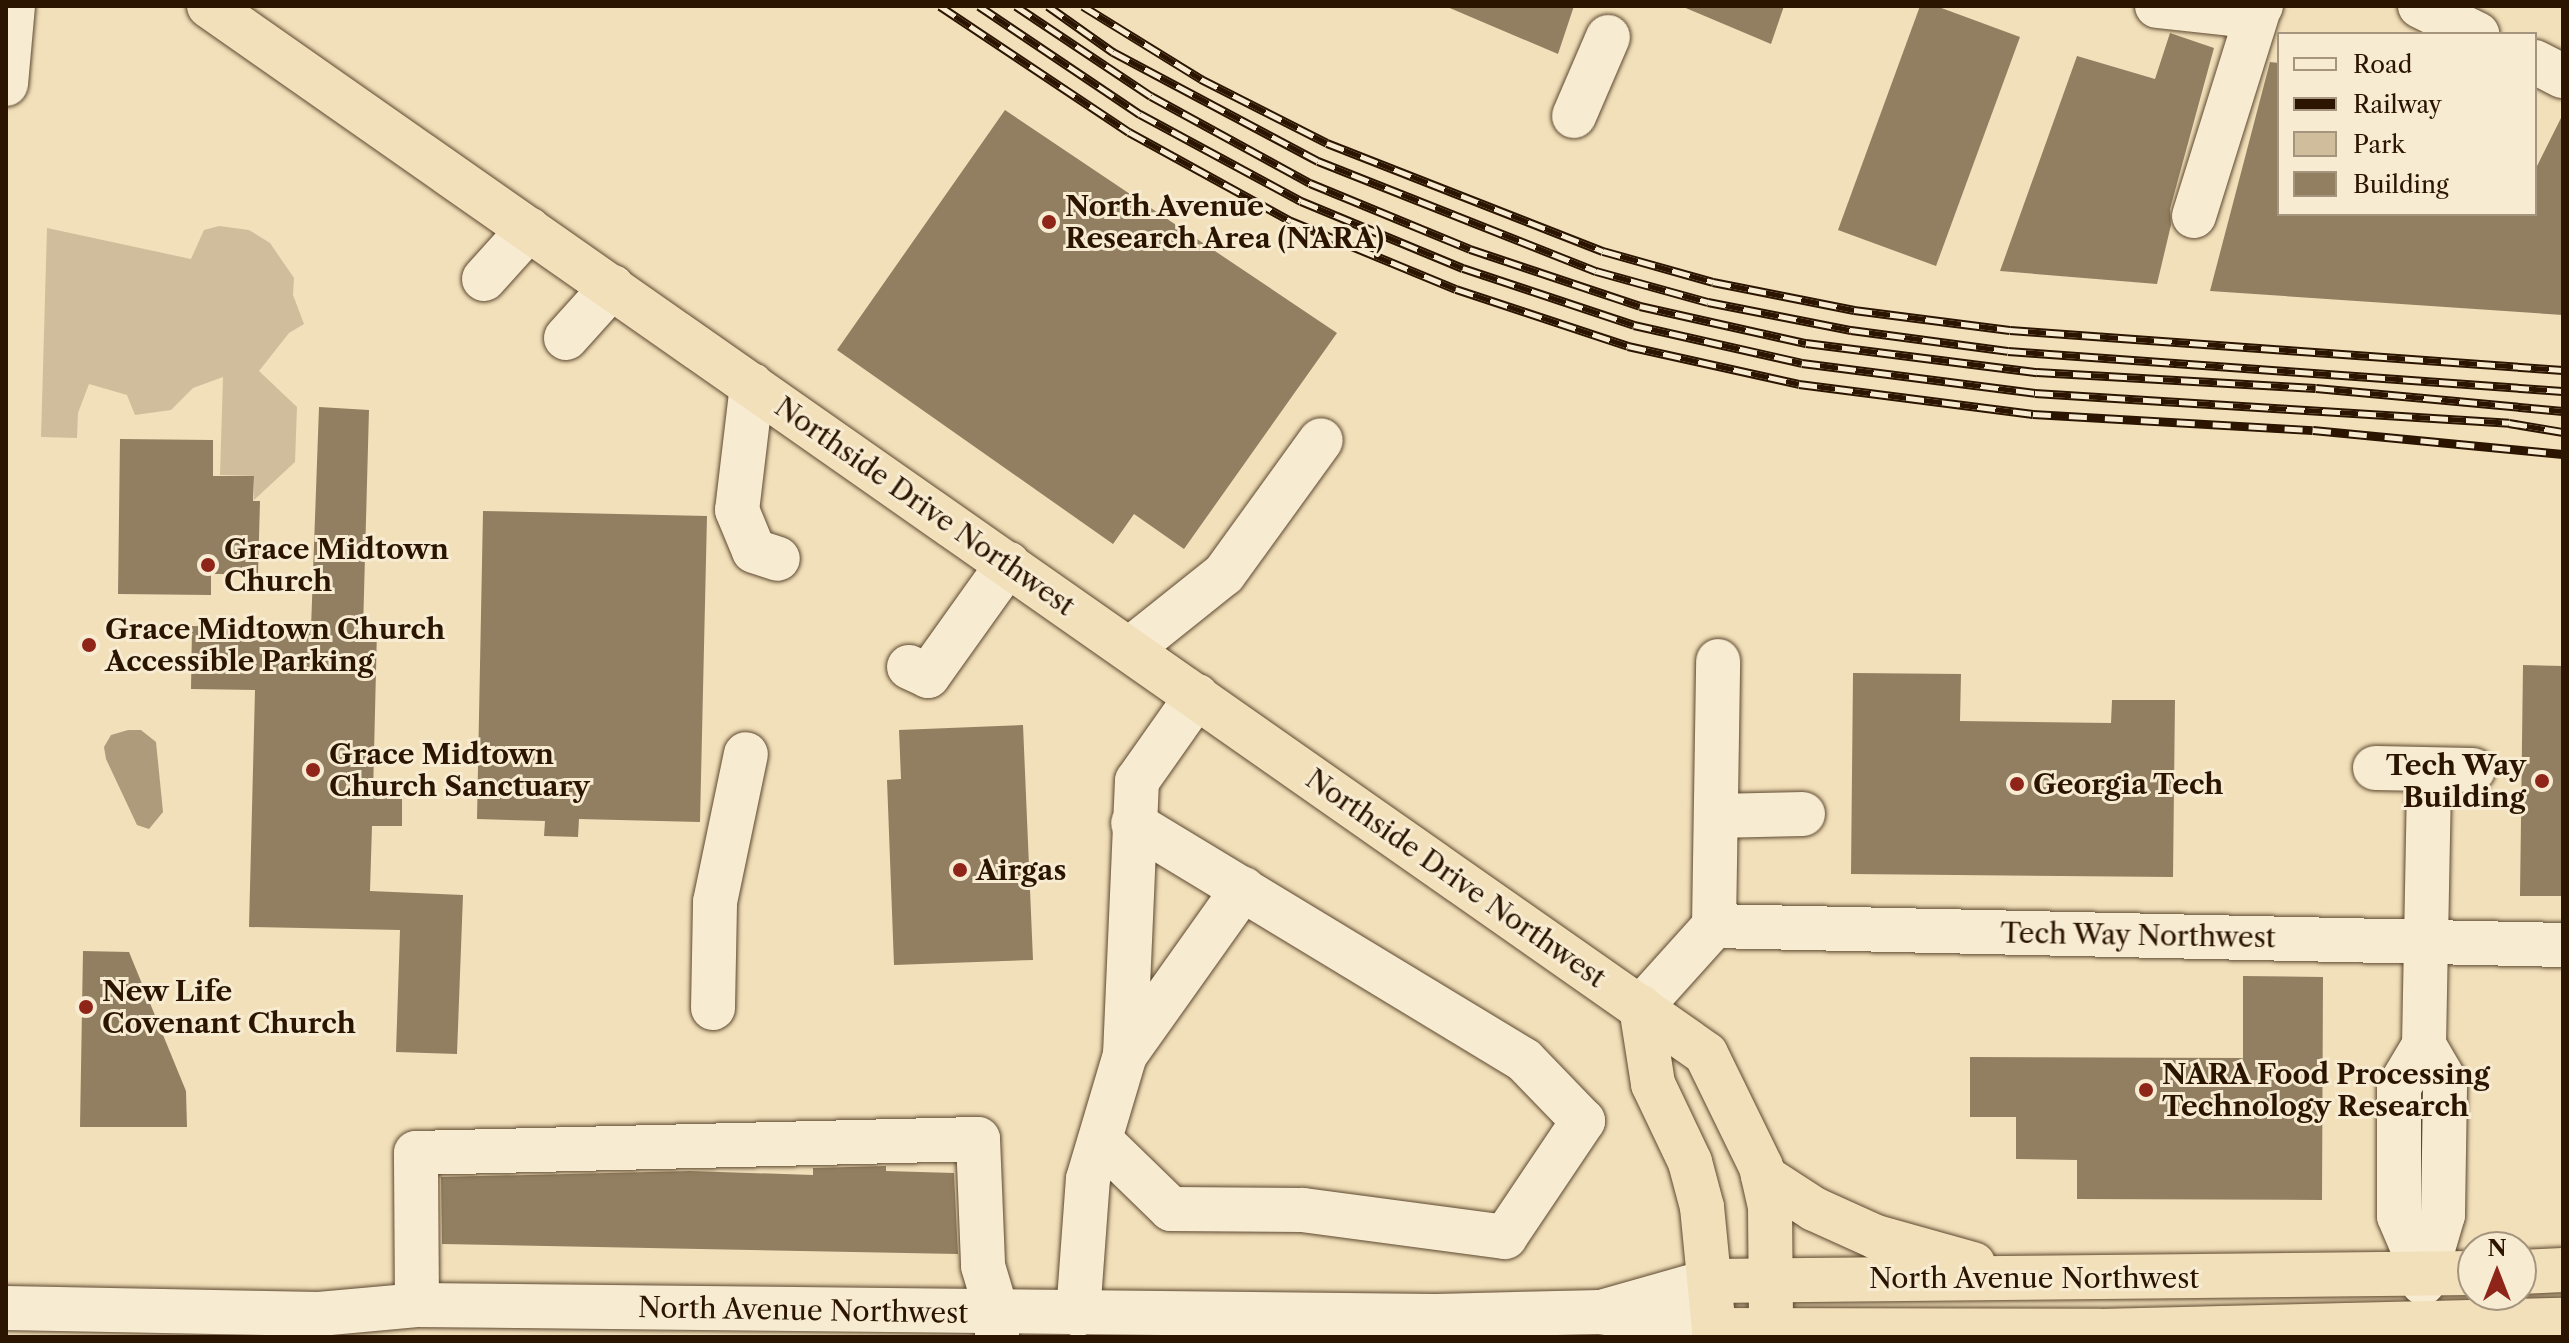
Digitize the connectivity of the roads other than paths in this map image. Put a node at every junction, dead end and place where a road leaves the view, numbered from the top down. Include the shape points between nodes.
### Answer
1 (13, 6) edge
2 (209, 6) edge
3 (2157, 6) edge
4 (2420, 6) edge
5 (2260, 7) edge
6 (2473, 32) edge
7 (1608, 37) dead end
8 (2537, 63) edge
9 (2563, 76) edge
10 (6, 84) edge
11 (1574, 116) dead end
12 (2194, 216) dead end
13 (529, 229) junction
14 (484, 279) dead end
15 (612, 287) junction
16 (566, 338) dead end
17 (752, 385) junction
18 (1321, 440) dead end
19 (778, 559) dead end
20 (1008, 564) junction
21 (1130, 649) junction
22 (1718, 661) dead end
23 (909, 667) dead end
24 (1197, 696) junction
25 (746, 754) dead end
26 (2375, 768) dead end
27 (2473, 770) dead end
28 (2429, 772) junction
29 (1803, 814) dead end
30 (1716, 816) junction
31 (1133, 823) junction
32 (1243, 889) junction
33 (1714, 926) junction
34 (2429, 941) junction
35 (2563, 945) edge
36 (1641, 1007) junction
37 (713, 1008) dead end
38 (1125, 1055) junction
39 (1100, 1140) junction
40 (1763, 1176) junction
41 (2563, 1270) edge
42 (2537, 1271) edge
43 (2457, 1274) edge
44 (2424, 1275) junction
45 (1773, 1279) junction
46 (2031, 1279) junction
47 (1710, 1281) junction
48 (417, 1305) junction
49 (6, 1308) edge
50 (1600, 1312) junction
51 (1078, 1314) junction
52 (2563, 1320) edge
53 (997, 1325) edge
54 (1530, 1326) edge
55 (1436, 1327) edge
56 (2423, 1329) edge
57 (1714, 1330) junction
58 (1771, 1332) junction
59 (1885, 1334) edge

1 - 10 street
2 - 13 highway, Northside Drive Northwest
3 - 5 street via 2231,14
4 - 6 street
5 - 12 street
7 - 11 street
8 - 9 street
13 - 14 street
13 - 15 highway, Northside Drive Northwest
15 - 16 street
15 - 17 highway, Northside Drive Northwest
17 - 19 street via 737,510 754,551
17 - 20 highway, Northside Drive Northwest
18 - 21 street via 1224,574
20 - 21 highway, Northside Drive Northwest
20 - 23 street via 928,676
21 - 24 highway, Northside Drive Northwest
22 - 30 street
24 - 31 street via 1137,781
24 - 36 highway, Northside Drive Northwest
25 - 37 street via 715,902
26 - 28 street
27 - 28 street
28 - 34 street
29 - 30 street
30 - 33 street
31 - 32 street
31 - 38 street
32 - 38 street
32 - 39 street via 1524,1060 1583,1121 1505,1237 1303,1210 1171,1209
33 - 34 street, Tech Way Northwest
33 - 36 street
34 - 35 street, Tech Way Northwest
34 - 44 street via 2424,1045 2445,1081 2443,1215
36 - 40 highway, Northside Drive Northwest via 1706,1054
36 - 47 highway via 1653,1084 1690,1162 1702,1207
38 - 39 street
39 - 51 street via 1088,1179
40 - 45 highway, Northside Drive Northwest
40 - 46 highway via 1814,1209 1876,1237
41 - 42 highway
43 - 44 highway, North Avenue Northwest
44 - 46 highway, North Avenue Northwest
44 - 56 street
45 - 46 highway, North Avenue Northwest
45 - 47 highway, North Avenue Northwest
45 - 58 highway, Northside Drive Northwest
47 - 50 street, North Avenue Northwest
47 - 57 highway
48 - 49 street, North Avenue Northwest via 319,1314
48 - 53 street, North Avenue Northwest
48 - 53 street via 416,1153 978,1139 983,1266
50 - 54 street, North Avenue Northwest
50 - 57 street, North Avenue Northwest
51 - 53 street, North Avenue Northwest
51 - 55 street, North Avenue Northwest
52 - 56 highway, North Avenue Northwest
54 - 55 street, North Avenue Northwest
56 - 59 highway, North Avenue Northwest
57 - 58 highway, North Avenue Northwest
58 - 59 highway, North Avenue Northwest

